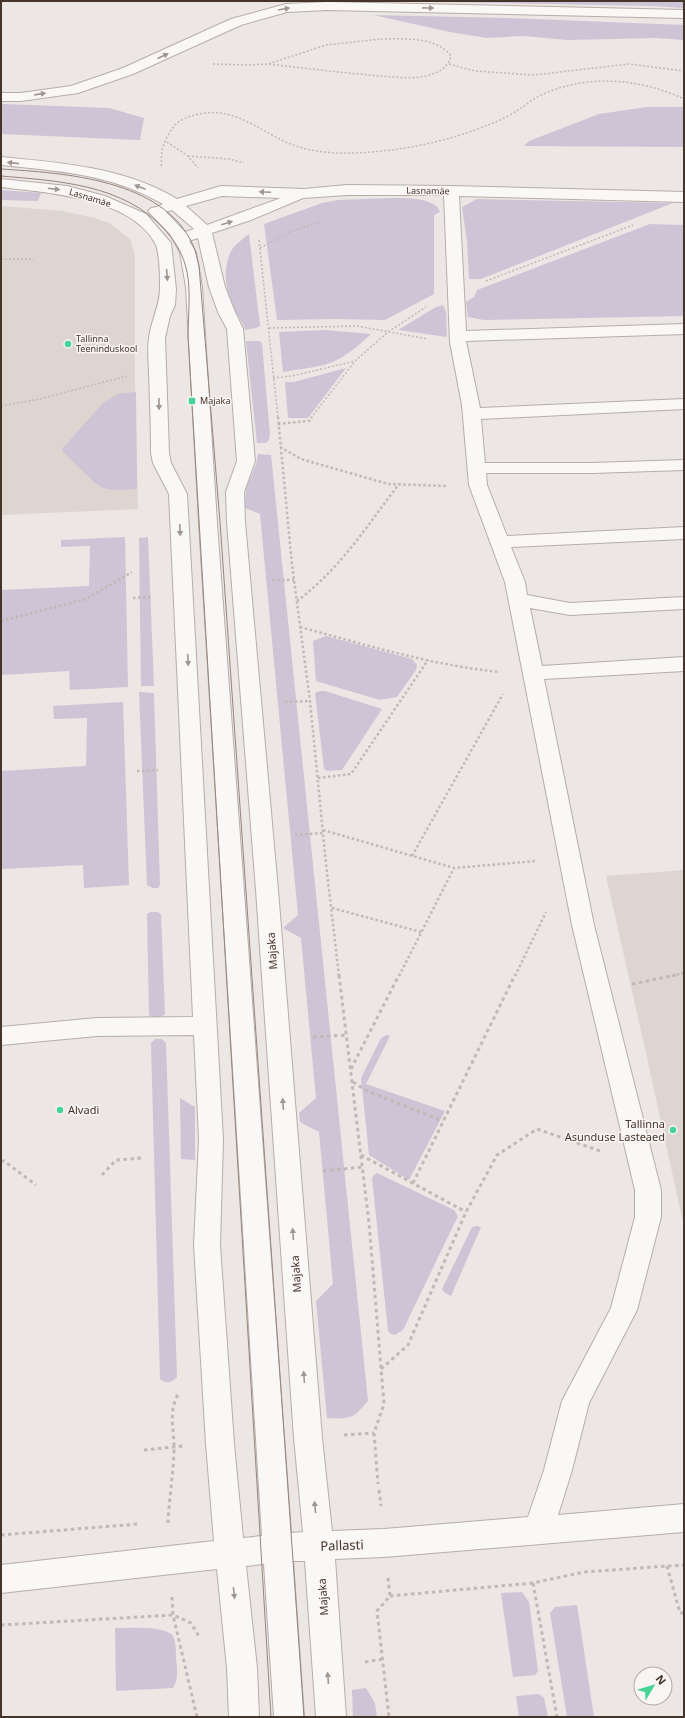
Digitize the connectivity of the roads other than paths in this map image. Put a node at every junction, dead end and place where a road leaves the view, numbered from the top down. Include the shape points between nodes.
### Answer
1 (684, 14) edge
2 (1, 97) edge
3 (1, 161) edge
4 (1, 183) edge
5 (451, 191) junction
6 (304, 194) junction
7 (684, 197) edge
8 (157, 211) junction
9 (203, 231) junction
10 (172, 241) junction
11 (684, 329) edge
12 (458, 339) junction
13 (684, 404) edge
14 (472, 414) junction
15 (684, 465) edge
16 (477, 468) junction
17 (684, 533) edge
18 (500, 542) junction
19 (519, 600) junction
20 (684, 603) edge
21 (684, 664) edge
22 (533, 673) junction
23 (206, 1026) junction
24 (1, 1036) edge
25 (684, 1518) edge
26 (539, 1529) junction
27 (319, 1545) junction
28 (277, 1549) junction
29 (230, 1554) junction
30 (1, 1579) edge
31 (244, 1717) edge
32 (289, 1717) edge
33 (331, 1717) edge

2 -> 1 street via 73,90 128,71 236,22 286,8 334,6
8 -> 3 street via 156,193 122,180 83,171
4 -> 8 street, Lasnamäe via 74,192
5 - 6 street, Lasnamäe via 347,190
5 - 7 street, Lasnamäe
5 - 12 street
6 -> 8 street, Lasnamäe via 221,191
9 -> 6 street
8 - 9 street via 186,214
8 - 10 street
9 - 10 street
27 -> 9 street, Majaka via 308,1438 267,890 236,522 235,492 246,461 235,329 218,295
10 -> 23 street via 166,260 167,305 158,338 160,453 162,463 178,494
10 - 28 street via 188,252 194,287
11 - 12 street
12 - 14 street
13 - 14 street
14 - 16 street
15 - 16 street
16 - 18 street via 478,485
17 - 18 street
18 - 19 street
19 - 20 street via 570,609
19 - 22 street
21 - 22 street
22 - 26 street via 579,902 648,1190 648,1217 624,1310 576,1401
23 - 24 street via 97,1028
23 - 29 street via 210,1139 207,1245
25 - 26 street, Pallasti
26 - 27 street, Pallasti via 384,1543
27 - 28 street, Pallasti
33 -> 27 street, Majaka
28 - 29 street, Pallasti
28 - 32 street
29 - 30 street, Pallasti
29 -> 31 street via 242,1668

